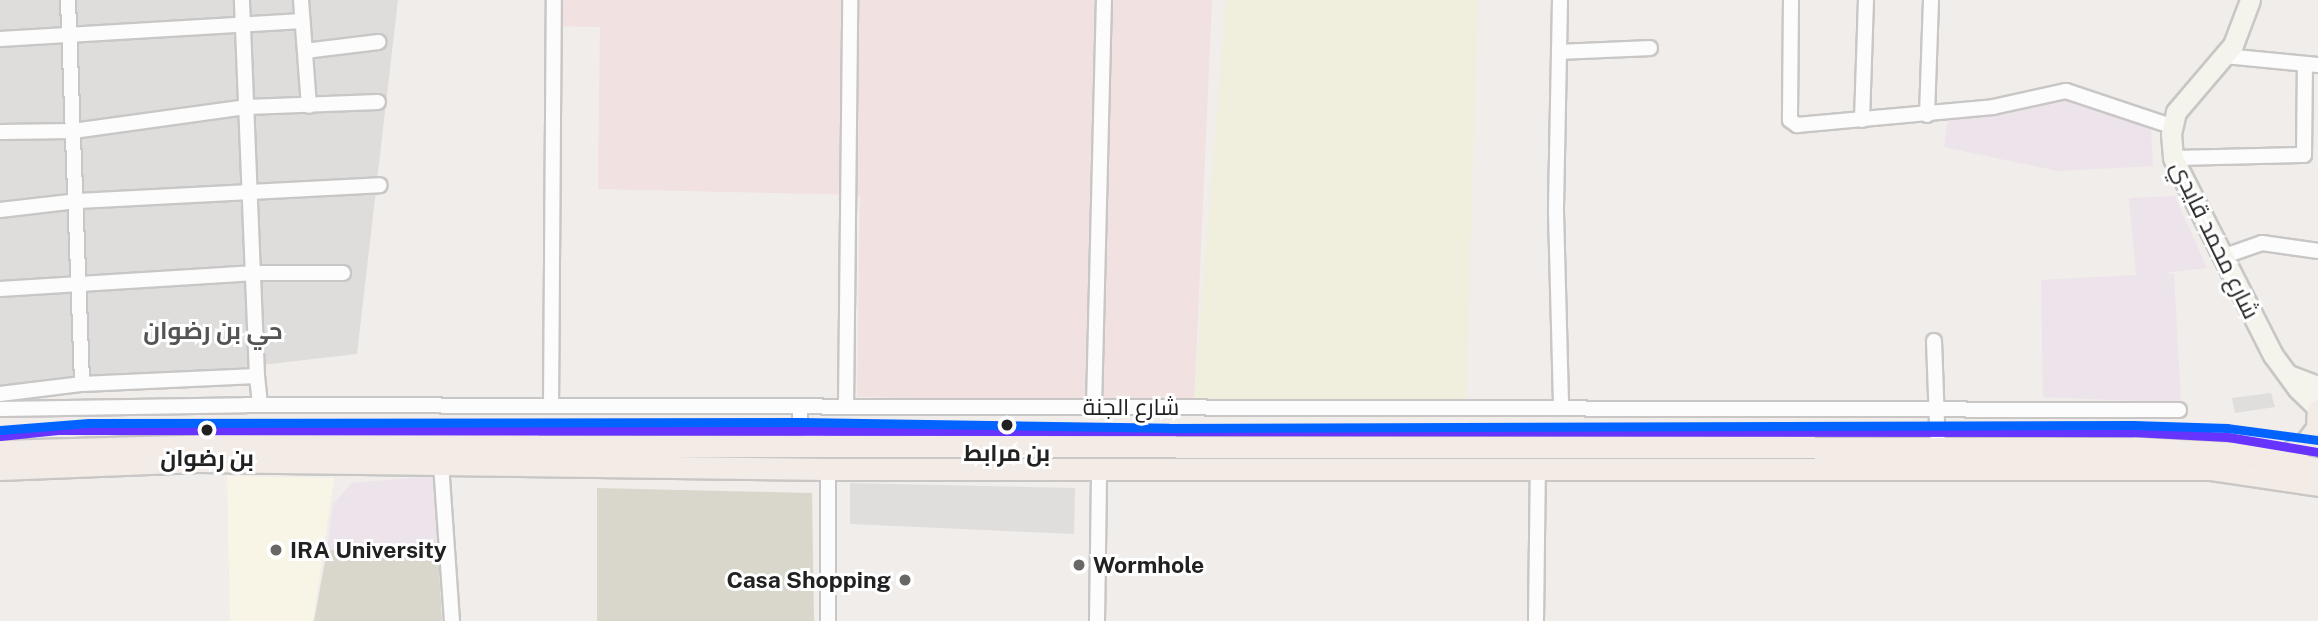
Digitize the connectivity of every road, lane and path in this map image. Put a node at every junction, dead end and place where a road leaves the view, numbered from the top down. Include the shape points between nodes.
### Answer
1 (68, 0) edge
2 (242, 0) edge
3 (301, 0) edge
4 (554, 0) edge
5 (850, 0) edge
6 (1104, 0) edge
7 (1560, 0) edge
8 (1791, 0) edge
9 (1866, 0) edge
10 (1931, 0) edge
11 (2250, 0) edge
12 (302, 20) junction
13 (244, 22) junction
14 (70, 35) junction
15 (0, 40) edge
16 (378, 42) dead end
17 (1650, 48) dead end
18 (305, 51) junction
19 (1559, 51) junction
20 (2225, 56) junction
21 (2311, 64) edge
22 (378, 102) dead end
23 (309, 106) junction
24 (247, 107) junction
25 (1927, 115) junction
26 (1862, 120) junction
27 (2171, 125) junction
28 (73, 131) junction
29 (0, 132) edge
30 (2173, 158) junction
31 (380, 185) dead end
32 (251, 194) junction
33 (78, 201) junction
34 (0, 210) edge
35 (2318, 251) edge
36 (2222, 257) junction
37 (256, 273) junction
38 (343, 273) dead end
39 (78, 282) junction
40 (0, 289) edge
41 (1934, 341) dead end
42 (2285, 372) junction
43 (257, 376) junction
44 (82, 384) junction
45 (2318, 386) edge
46 (0, 394) edge
47 (260, 405) junction
48 (551, 406) junction
49 (846, 407) junction
50 (1094, 407) junction
51 (800, 408) junction
52 (1561, 408) junction
53 (0, 409) edge
54 (2318, 409) edge
55 (1937, 410) junction
56 (2179, 410) dead end
57 (800, 424) junction
58 (2316, 441) edge
59 (775, 446) junction
60 (829, 447) junction
61 (0, 451) edge
62 (1938, 451) junction
63 (2281, 458) junction
64 (441, 464) junction
65 (1538, 467) junction
66 (0, 469) edge
67 (828, 469) junction
68 (2318, 469) edge
69 (1099, 470) junction
70 (2318, 485) edge
71 (452, 621) edge
72 (828, 621) edge
73 (1097, 621) edge
74 (1536, 621) edge

1 - 14 street
2 - 13 street
3 - 12 street
4 - 48 street
5 - 49 street
6 - 50 street
7 - 19 street
8 - 26 street via 1790,120 1797,125
9 - 26 street
10 - 25 street
11 - 20 main road
12 - 13 street
12 - 18 street
13 - 14 street
13 - 24 street
14 - 15 street
14 - 28 street
16 - 18 street
17 - 19 street
18 - 23 street
19 - 52 street via 1556,212
20 - 21 street
20 - 27 main road via 2181,104
21 - 30 street via 2304,155
22 - 23 street
23 - 24 street
24 - 28 street
24 - 32 street
25 - 26 street
25 - 27 street via 2066,91
27 - 30 main road, شارع محمد قايدي
28 - 29 street
28 - 33 street
30 - 36 main road, شارع محمد قايدي
31 - 32 street
32 - 33 street
32 - 37 street
33 - 34 street
33 - 39 street
35 - 36 street via 2262,243
36 - 42 main road, شارع محمد قايدي
37 - 38 street
37 - 39 street
37 - 43 street
39 - 40 street
39 - 44 street
41 - 55 street
42 - 45 main road
42 - 54 main road, شارع محمد قايدي
43 - 44 street
43 - 47 street
44 - 46 street
47 - 48 street, شارع الجنة
47 - 53 street, شارع الجنة
48 - 51 street, شارع الجنة
49 - 50 street, شارع الجنة
49 - 51 street, شارع الجنة
50 - 52 street, شارع الجنة
51 - 57 street
52 - 55 street, شارع الجنة
54 - 58 main road
55 - 56 street, شارع الجنة
55 - 62 street
57 - 59 street
57 - 60 street via 814,440
58 - 63 main road
59 - 60 main road
59 - 61 main road via 201,445
60 - 62 main road
62 - 63 main road via 2140,448
63 - 68 main road
64 - 66 main road via 89,462
64 - 67 main road
64 - 71 street
65 - 69 main road
65 - 70 main road via 2210,468
65 - 74 street
67 - 69 main road
67 - 72 street
69 - 73 street

